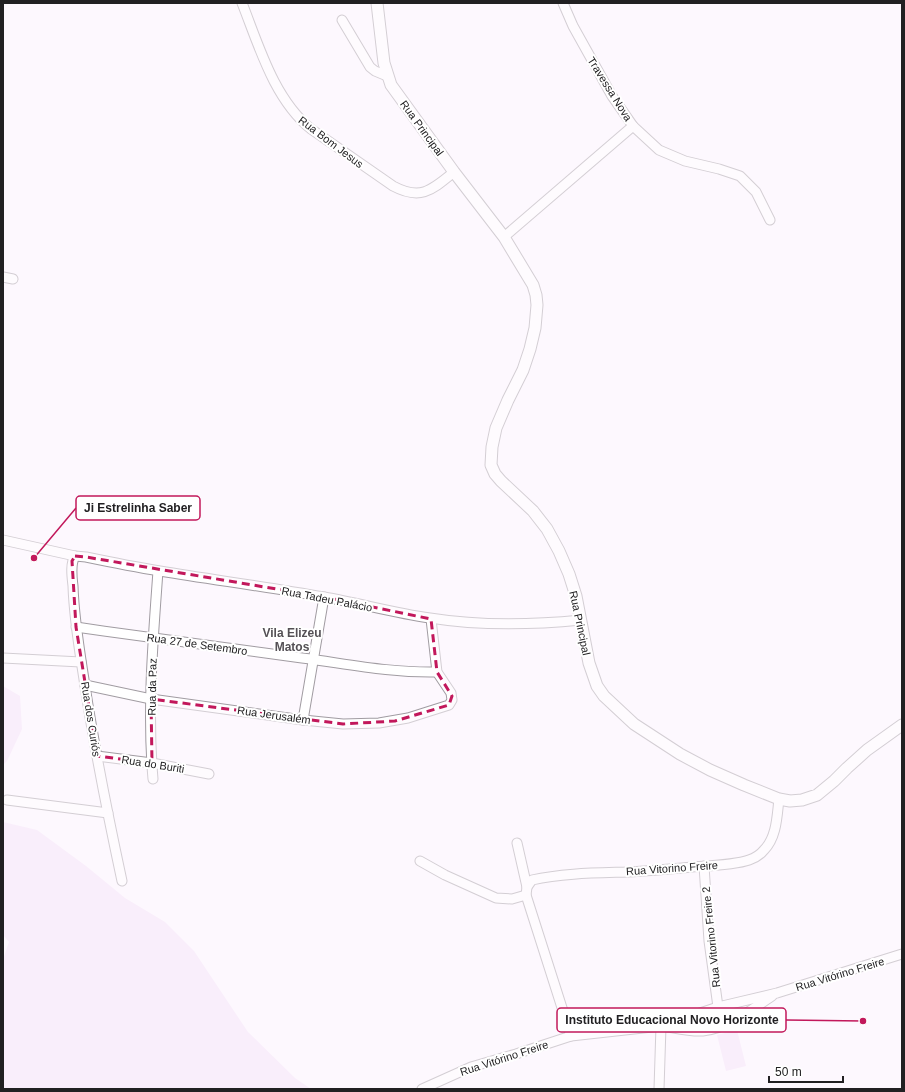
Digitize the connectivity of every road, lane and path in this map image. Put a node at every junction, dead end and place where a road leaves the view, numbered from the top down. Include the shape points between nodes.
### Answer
1 (242, 3) edge
2 (377, 3) edge
3 (563, 3) edge
4 (342, 20) dead end
5 (387, 76) junction
6 (633, 126) junction
7 (454, 172) junction
8 (770, 220) dead end
9 (504, 237) junction
10 (3, 276) edge
11 (13, 280) dead end
12 (3, 540) edge
13 (74, 556) junction
14 (158, 571) junction
15 (324, 597) junction
16 (431, 619) junction
17 (581, 620) junction
18 (76, 627) junction
19 (153, 639) junction
20 (3, 658) edge
21 (313, 660) junction
22 (81, 662) junction
23 (437, 672) junction
24 (85, 685) junction
25 (152, 699) junction
26 (303, 720) junction
27 (902, 725) edge
28 (96, 756) junction
29 (152, 763) junction
30 (209, 774) dead end
31 (153, 779) dead end
32 (779, 799) junction
33 (7, 800) dead end
34 (108, 813) junction
35 (517, 843) dead end
36 (420, 861) dead end
37 (704, 866) junction
38 (122, 881) dead end
39 (526, 891) junction
40 (902, 954) edge
41 (777, 993) junction
42 (718, 1007) junction
43 (661, 1026) junction
44 (571, 1036) junction
45 (422, 1089) edge
46 (659, 1089) edge

1 - 7 street, Rua Bom Jesus via 270,74 291,110 311,129 403,192 426,192
2 - 5 street, Rua Principal
3 - 6 street, Travessa Nova via 605,83
4 - 5 street via 370,67
5 - 7 street, Rua Principal via 394,91
6 - 8 street, Travessa Nova via 659,150 685,161 720,168 740,176 756,192
6 - 9 street
7 - 9 street, Rua Principal
9 - 17 street, Rua Principal via 533,285 537,300 537,317 523,370 493,437 491,465 501,481 533,511 547,529 569,574
10 - 11 street
12 - 13 street, Rua Tadeu Palácio
13 - 14 street, Rua Tadeu Palácio
13 - 18 street, Rua dos Curiós via 72,567
14 - 15 street, Rua Tadeu Palácio
14 - 19 street, Rua da Paz
15 - 16 street, Rua Tadeu Palácio
15 - 21 street
16 - 17 street, Rua Tadeu Palácio via 504,624 544,624
16 - 23 street
17 - 32 street, Rua Principal via 583,639 595,680 604,696 614,706 634,724 680,754 716,773
18 - 19 street, Rua 27 de Setembro
18 - 22 street, Rua dos Curiós
19 - 21 street, Rua 27 de Setembro
19 - 25 street, Rua da Paz
20 - 22 street
21 - 23 street, Rua 27 de Setembro via 396,672
21 - 26 street
22 - 24 street, Rua dos Curiós
23 - 26 street, Rua Jerusalém via 451,693 452,700 449,705 395,721 351,724
24 - 25 street, Rua Jerusalém
24 - 28 street, Rua dos Curiós
25 - 26 street, Rua Jerusalém
25 - 29 street, Rua da Paz
27 - 32 street, Rua Principal via 867,750 817,795 802,800
28 - 29 street, Rua do Buriti
28 - 34 street, Rua dos Curiós
29 - 30 street, Rua do Buriti
29 - 31 street, Rua da Paz
32 - 37 street, Rua Vitorino Freire via 774,831 765,850 748,861
33 - 34 street
34 - 38 street, Rua dos Curiós
35 - 39 street
36 - 39 street, Rua Vitorino Freire via 496,898 512,899
37 - 39 street, Rua Vitorino Freire via 542,878 532,880
37 - 42 street, Rua Vitorino Freire 2 via 709,941
39 - 44 street
40 - 41 street, Rua Vitórino Freire
41 - 42 street, Rua Vitórino Freire
41 - 43 street, Rua Vitórino Freire via 749,1012 712,1030 695,1031
42 - 43 street, Rua Vitórino Freire
43 - 44 street, Rua Vitórino Freire
43 - 46 street
44 - 45 street, Rua Vitórino Freire via 471,1067

